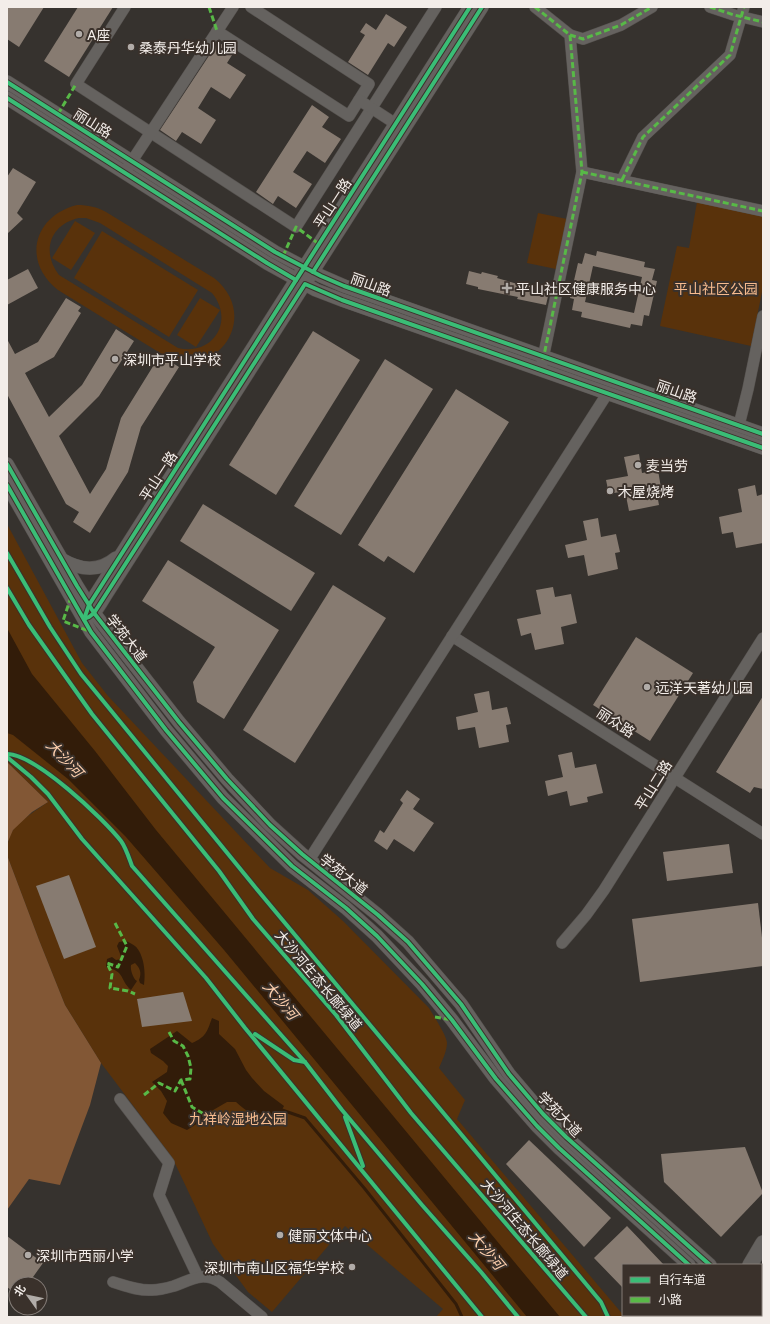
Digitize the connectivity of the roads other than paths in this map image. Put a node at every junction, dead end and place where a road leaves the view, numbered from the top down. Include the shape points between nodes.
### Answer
1 (125, 7) edge
2 (233, 7) edge
3 (252, 7) edge
4 (436, 7) edge
5 (470, 7) edge
6 (482, 7) edge
7 (535, 7) edge
8 (652, 7) edge
9 (710, 7) edge
10 (743, 12) edge
11 (763, 22) edge
12 (217, 31) junction
13 (570, 35) junction
14 (7, 82) edge
15 (7, 98) edge
16 (359, 100) junction
17 (372, 108) junction
18 (400, 126) junction
19 (151, 133) junction
20 (132, 161) junction
21 (582, 172) junction
22 (124, 173) junction
23 (622, 180) junction
24 (763, 211) edge
25 (308, 270) junction
26 (300, 282) junction
27 (763, 316) edge
28 (543, 356) junction
29 (541, 370) junction
30 (607, 394) junction
31 (739, 425) junction
32 (763, 434) edge
33 (763, 448) edge
34 (7, 464) edge
35 (7, 485) edge
36 (122, 552) junction
37 (61, 559) junction
38 (89, 612) junction
39 (452, 636) junction
40 (763, 638) edge
41 (675, 778) junction
42 (763, 834) edge
43 (309, 860) junction
44 (562, 943) dead end
45 (120, 1099) dead end
46 (763, 1243) edge
47 (688, 1264) edge
48 (709, 1264) edge
49 (751, 1264) edge
50 (198, 1277) junction
51 (113, 1282) dead end
52 (262, 1317) edge

1 - 19 street via 76,84
2 - 12 street
3 - 16 street via 369,84
4 - 17 street
5 - 18 street, 平山一路
6 - 18 street, 平山一路
7 - 13 street
8 - 13 street via 621,25 584,39
9 - 10 street
10 - 11 street
10 - 23 street via 730,55 643,137
12 - 16 street via 349,116
12 - 19 street
13 - 21 street
14 - 20 street, 丽山路
15 - 22 street, 丽山路
16 - 17 street
17 - 18 street
17 - 19 street via 296,227
18 - 25 street, 平山一路
19 - 20 street
20 - 22 street
20 - 25 street, 丽山路 via 275,252
21 - 23 street
21 - 28 street
22 - 26 street, 丽山路
23 - 24 street
25 - 26 street, 平山一路
25 - 28 street, 丽山路 via 344,286
26 - 29 street, 丽山路 via 342,300
26 - 36 street, 平山一路
26 - 38 street, 平山一路
27 - 31 street
28 - 29 street
28 - 31 street, 丽山路
29 - 30 street, 丽山路
30 - 33 street, 丽山路
30 - 39 street
31 - 32 street, 丽山路
34 - 37 street, 学苑大道
35 - 38 street, 学苑大道
36 - 37 street via 108,564 100,567 75,567
36 - 38 street, 平山一路
37 - 38 street, 学苑大道
38 - 43 street, 学苑大道 via 227,779
38 - 47 street, 学苑大道 via 102,647 223,798 292,866 377,936 426,989 496,1079 537,1126
39 - 41 street, 丽众路
39 - 43 street
40 - 41 street, 平山二路
41 - 42 street, 丽众路
41 - 44 street, 平山二路 via 604,890
43 - 48 street, 学苑大道 via 408,942 461,1004 520,1087 554,1125
45 - 50 street via 169,1163 159,1195
46 - 49 main road
50 - 51 street via 172,1287 152,1290 141,1290
50 - 52 street via 214,1278

